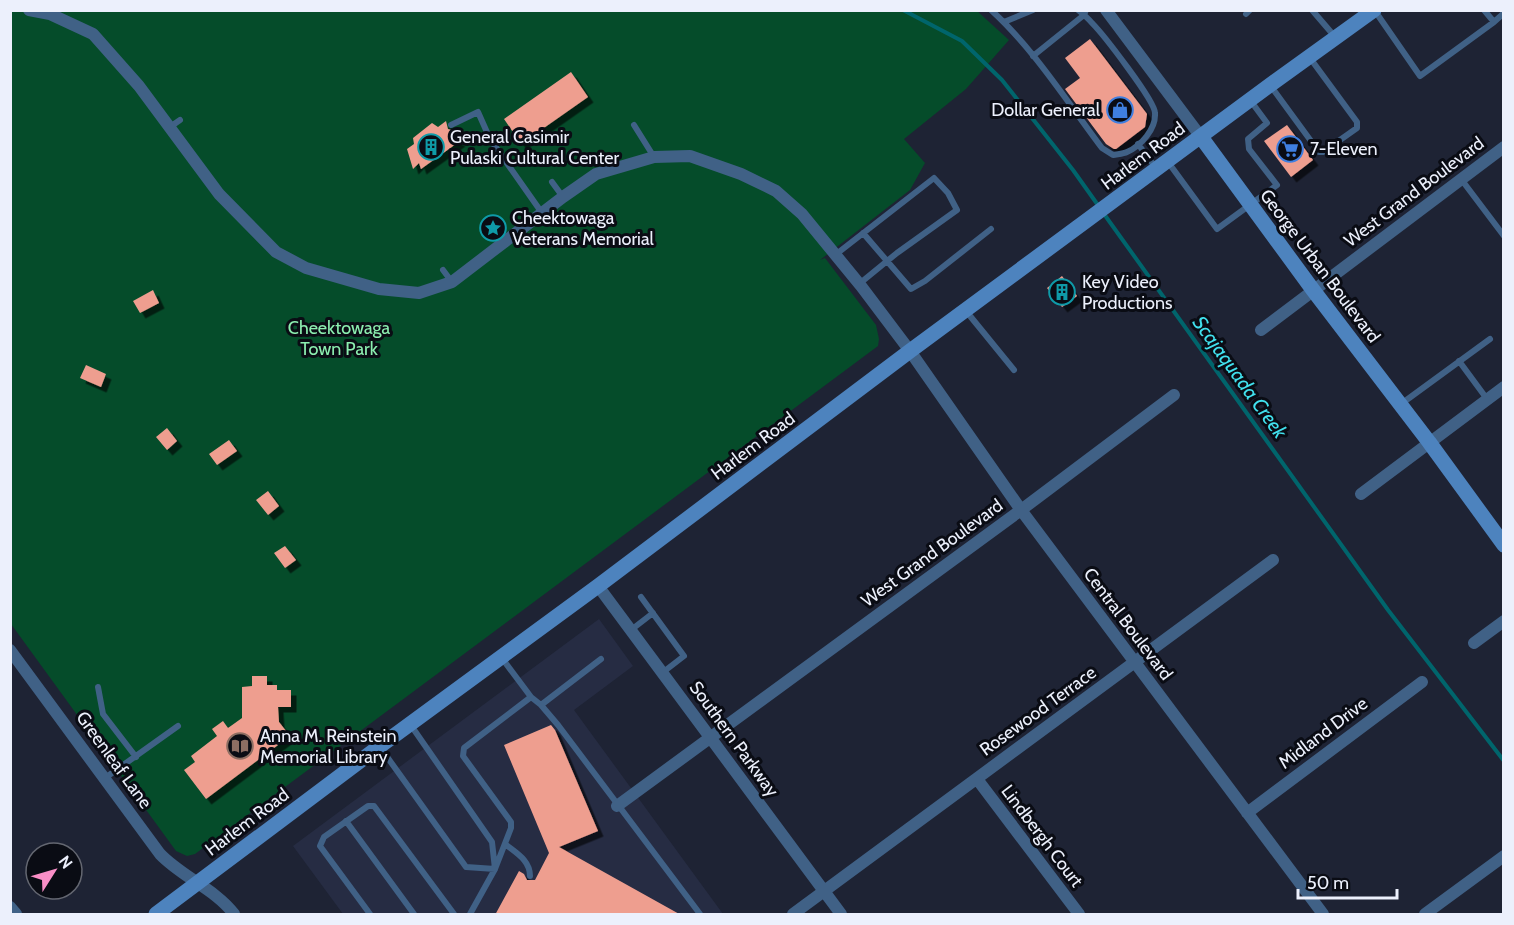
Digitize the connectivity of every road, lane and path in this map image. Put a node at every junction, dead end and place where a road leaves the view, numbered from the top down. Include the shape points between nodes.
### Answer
1 (29, 10) edge
2 (992, 10) edge
3 (1034, 10) edge
4 (1106, 10) edge
5 (1312, 10) edge
6 (1374, 10) edge
7 (1484, 10) edge
8 (1083, 12) edge
9 (1503, 13) edge
10 (1004, 22) junction
11 (1494, 22) junction
12 (1336, 38) junction
13 (1033, 56) junction
14 (1309, 58) junction
15 (1270, 86) junction
16 (1250, 100) junction
17 (451, 125) dead end
18 (634, 125) dead end
19 (1201, 137) junction
20 (1138, 144) junction
21 (1503, 147) edge
22 (654, 157) junction
23 (1162, 165) junction
24 (1461, 179) junction
25 (552, 182) dead end
26 (563, 197) junction
27 (1251, 205) junction
28 (543, 213) junction
29 (991, 229) dead end
30 (863, 233) junction
31 (1503, 236) edge
32 (835, 255) junction
33 (886, 262) junction
34 (443, 270) dead end
35 (452, 282) junction
36 (859, 284) junction
37 (1313, 290) junction
38 (966, 311) junction
39 (1261, 330) dead end
40 (1490, 339) dead end
41 (910, 351) junction
42 (1459, 361) junction
43 (1014, 370) dead end
44 (1503, 387) edge
45 (1174, 395) dead end
46 (1487, 399) junction
47 (1400, 404) junction
48 (1429, 442) junction
49 (1361, 494) dead end
50 (1021, 510) junction
51 (1503, 545) edge
52 (1273, 560) dead end
53 (598, 586) junction
54 (641, 597) dead end
55 (653, 613) junction
56 (1503, 621) edge
57 (631, 630) junction
58 (1474, 643) dead end
59 (10, 650) edge
60 (501, 657) junction
61 (602, 659) dead end
62 (1134, 662) junction
63 (662, 673) junction
64 (1422, 682) dead end
65 (98, 687) dead end
66 (531, 697) junction
67 (541, 705) junction
68 (410, 724) junction
69 (178, 726) dead end
70 (711, 738) junction
71 (380, 746) junction
72 (136, 757) junction
73 (105, 778) junction
74 (977, 779) junction
75 (618, 806) junction
76 (1247, 813) junction
77 (346, 821) junction
78 (505, 844) junction
79 (1503, 856) edge
80 (495, 869) junction
81 (530, 876) dead end
82 (198, 883) junction
83 (825, 892) junction
84 (10, 908) edge
85 (16, 915) edge
86 (156, 915) edge
87 (234, 915) edge
88 (370, 915) edge
89 (414, 915) edge
90 (454, 915) edge
91 (470, 915) edge
92 (700, 915) edge
93 (793, 915) edge
94 (842, 915) edge
95 (1079, 915) edge
96 (1323, 915) edge
97 (1425, 915) edge

1 - 35 street, Central Boulevard via 50,14 93,34 175,123 217,196 273,254 379,289 419,293
2 - 10 lane
3 - 10 lane
4 - 19 street, George Urban Boulevard
5 - 12 lane
6 - 11 lane via 1420,76
6 - 12 main road, Harlem Road
7 - 11 lane
8 - 13 lane
8 - 20 lane via 1148,97 1155,112 1152,128
9 - 11 lane
10 - 13 lane
12 - 14 main road, Harlem Road
13 - 20 lane via 1102,148 1113,155
14 - 15 main road, Harlem Road
14 - 15 lane via 1358,122 1357,128 1319,152
15 - 16 main road, Harlem Road
16 - 19 main road, Harlem Road
16 - 27 lane via 1267,123 1248,139 1249,149 1277,185
17 - 28 lane via 478,112 490,139
18 - 22 lane
19 - 23 main road, Harlem Road
19 - 27 main road, George Urban Boulevard
20 - 23 lane
21 - 24 street, West Grand Boulevard
22 - 26 street, Central Boulevard via 596,174
22 - 32 street, Central Boulevard via 690,156 776,191 802,214
23 - 27 lane via 1217,229
23 - 38 main road, Harlem Road
24 - 31 lane
24 - 37 street, West Grand Boulevard
25 - 26 lane
26 - 28 street, Central Boulevard
27 - 37 main road, George Urban Boulevard
28 - 35 street, Central Boulevard
29 - 33 lane via 926,281 910,289
30 - 32 lane
30 - 33 lane
30 - 33 lane via 934,178 948,193 957,210
32 - 36 street, Central Boulevard
33 - 36 lane
34 - 35 lane
36 - 41 street, Central Boulevard
37 - 39 street, West Grand Boulevard
37 - 47 main road, George Urban Boulevard
38 - 41 main road, Harlem Road
38 - 43 lane
40 - 42 lane
41 - 50 street, Central Boulevard
41 - 53 main road, Harlem Road
42 - 46 lane
42 - 47 lane
44 - 46 street
45 - 50 street, West Grand Boulevard
46 - 48 street
47 - 48 main road, George Urban Boulevard
48 - 49 street
48 - 51 main road, George Urban Boulevard
50 - 62 street, Central Boulevard
50 - 70 street, West Grand Boulevard
52 - 62 street, Rosewood Terrace
53 - 57 street, Southern Parkway
53 - 60 main road, Harlem Road
54 - 55 lane
55 - 57 lane
55 - 63 lane via 684,656
56 - 58 street
57 - 63 street, Southern Parkway
59 - 73 street, Greenleaf Lane
60 - 66 lane
60 - 68 main road, Harlem Road
61 - 67 lane
62 - 74 street, Rosewood Terrace
62 - 76 street, Central Boulevard
63 - 70 street, Southern Parkway
64 - 76 street, Midland Drive
65 - 72 lane via 104,714
66 - 67 lane
66 - 78 lane via 464,748 463,756 511,822
67 - 75 lane
68 - 71 main road, Harlem Road
68 - 80 lane via 492,842
69 - 72 lane
70 - 75 street, West Grand Boulevard
70 - 83 street, Southern Parkway
71 - 80 lane via 466,867
71 - 82 main road, Harlem Road
72 - 73 lane
73 - 82 street, Greenleaf Lane via 160,854
74 - 83 street, Rosewood Terrace
74 - 95 street, Lindbergh Court
75 - 92 lane
76 - 96 street, Central Boulevard
77 - 88 lane via 324,837 320,846
77 - 89 lane
77 - 90 lane via 374,806
78 - 80 lane
78 - 81 lane via 523,858
79 - 97 street
80 - 91 lane
82 - 86 main road, Harlem Road
82 - 87 street, Greenleaf Lane via 226,903
83 - 93 street, Rosewood Terrace
83 - 94 street, Southern Parkway
84 - 85 street

